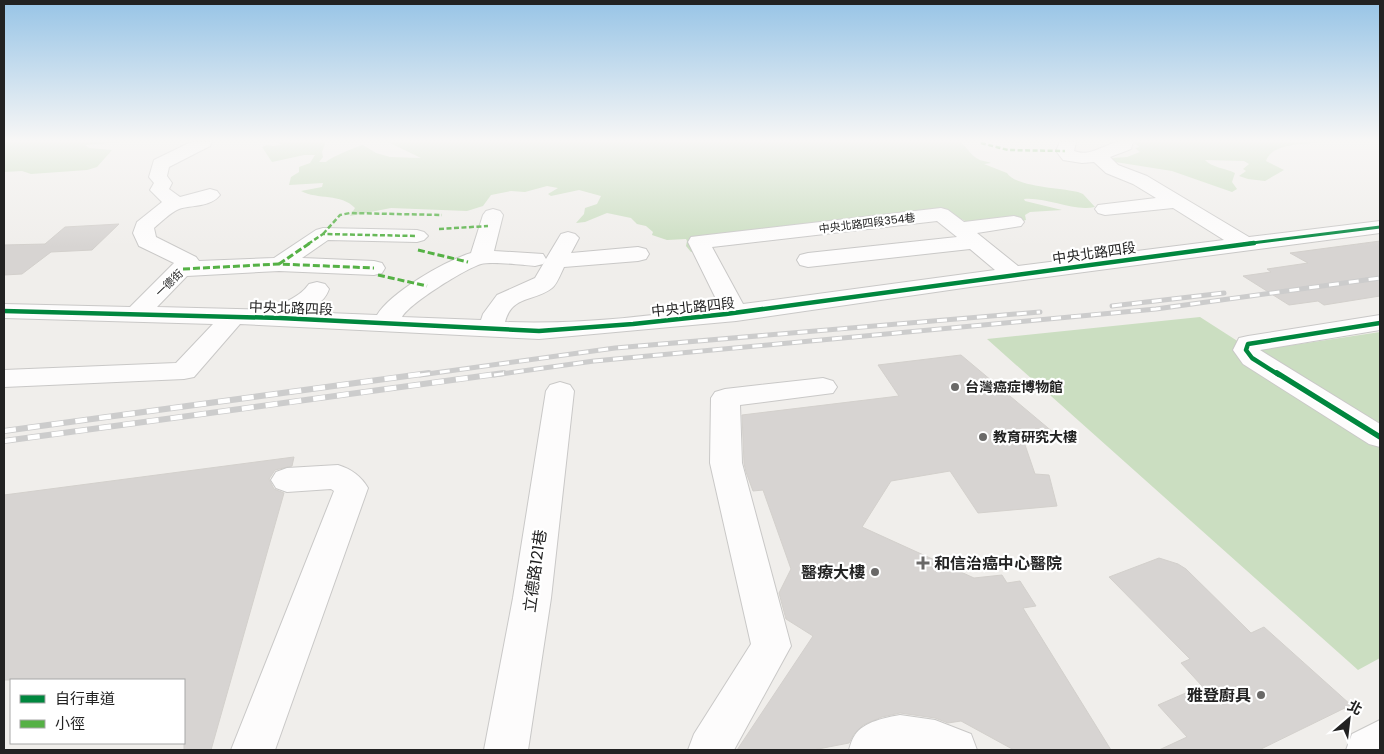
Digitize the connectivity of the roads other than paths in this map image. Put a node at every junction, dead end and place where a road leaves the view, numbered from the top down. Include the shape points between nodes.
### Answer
1 (158, 177) edge
2 (1133, 177) edge
3 (210, 195) dead end
4 (1176, 202) junction
5 (172, 204) junction
6 (1105, 210) dead end
7 (493, 215) dead end
8 (1014, 222) dead end
9 (1380, 227) edge
10 (967, 235) junction
11 (418, 236) dead end
12 (568, 238) dead end
13 (1245, 244) junction
14 (638, 254) dead end
15 (481, 257) junction
16 (274, 260) junction
17 (546, 260) junction
18 (808, 260) dead end
19 (186, 266) junction
20 (374, 268) dead end
21 (1015, 275) junction
22 (317, 289) dead end
23 (4, 311) edge
24 (138, 314) junction
25 (736, 314) junction
26 (233, 317) junction
27 (280, 318) junction
28 (1380, 323) edge
29 (386, 324) junction
30 (491, 328) junction
31 (4, 379) edge
32 (823, 387) dead end
33 (560, 391) dead end
34 (1380, 437) edge
35 (287, 480) dead end
36 (1380, 742) edge
37 (252, 750) edge
38 (506, 750) edge
39 (710, 750) edge
40 (872, 750) edge
41 (955, 750) edge
42 (1368, 750) edge

1 - 5 street via 163,183 159,190 172,200
2 - 4 street
3 - 5 street via 192,202
4 - 6 street
4 - 13 street
5 - 19 street, 一德街 via 144,226 143,233 147,240
7 - 15 street
8 - 10 street
9 - 13 street, 中央北路四段
10 - 18 street
10 - 21 street, 中央北路四段354巷
10 - 25 street, 中央北路四段354巷 via 941,214 698,242
11 - 16 street via 323,234
12 - 17 street
13 - 21 street, 中央北路四段
14 - 17 street
15 - 17 street
15 - 29 street via 412,295 393,309
16 - 19 street
16 - 20 street
17 - 30 street via 544,283 505,300 495,314
19 - 24 street, 一德街
21 - 25 street, 中央北路四段
22 - 27 street via 314,297 291,308
23 - 24 street, 中央北路四段
24 - 26 street, 中央北路四段
25 - 30 street, 中央北路四段 via 577,330 539,332
26 - 27 street, 中央北路四段
26 - 31 street via 184,371
27 - 29 street, 中央北路四段
28 - 34 street via 1248,344 1246,350 1252,358
29 - 30 street, 中央北路四段
32 - 39 street via 725,398 726,463 771,646
33 - 38 street, 立德路121巷 via 532,598
35 - 37 street via 338,477 352,488
36 - 42 street
40 - 41 street via 891,738 918,736

